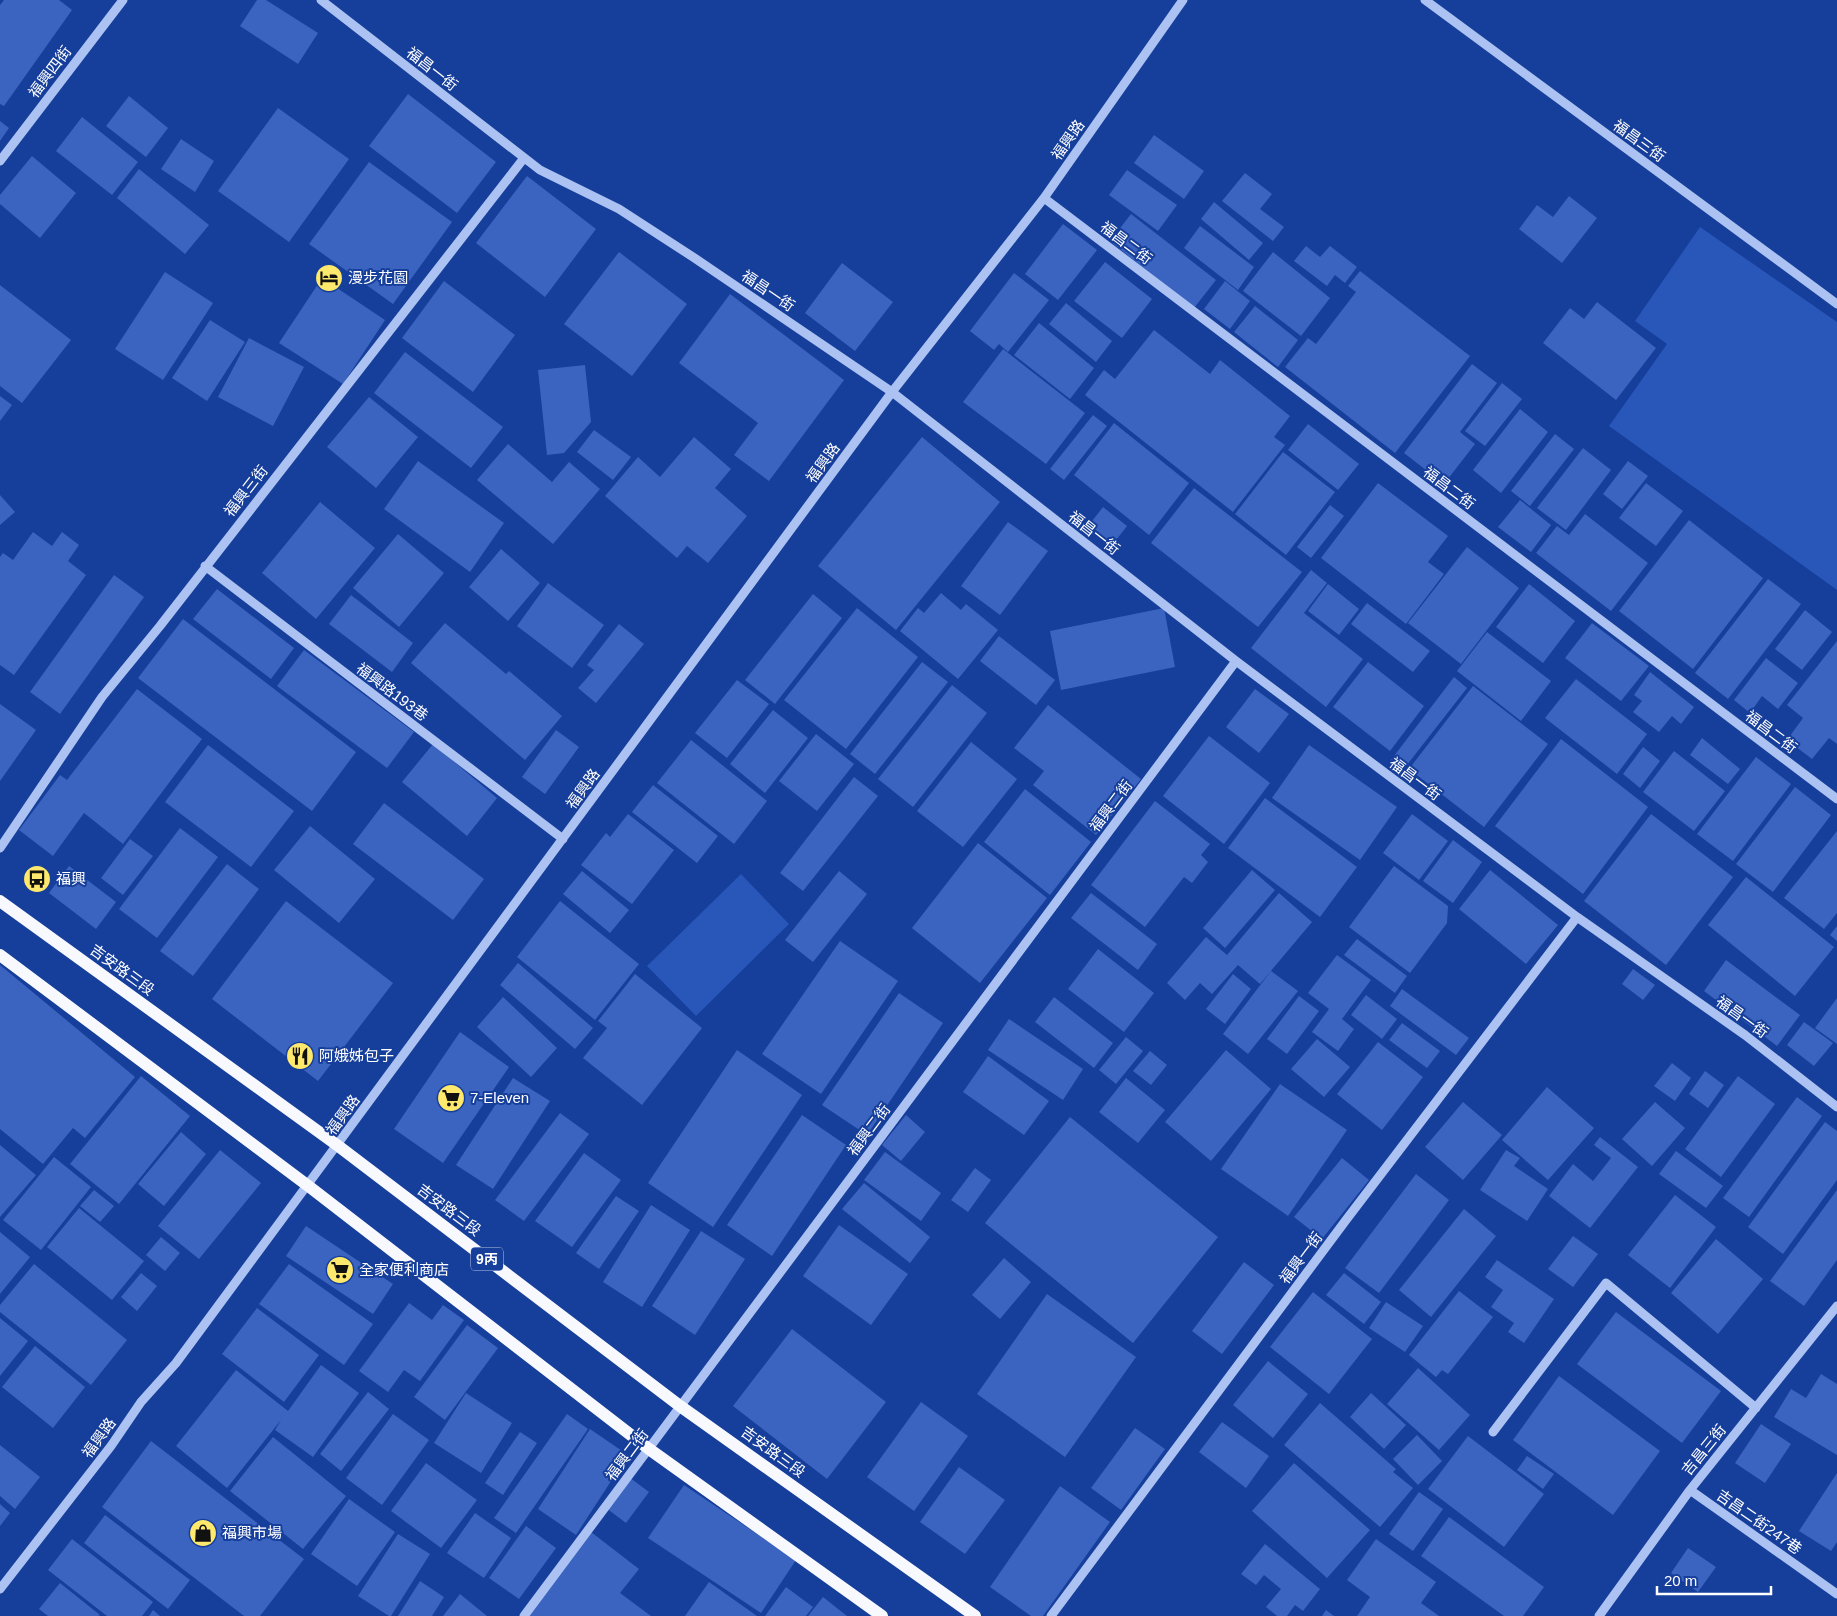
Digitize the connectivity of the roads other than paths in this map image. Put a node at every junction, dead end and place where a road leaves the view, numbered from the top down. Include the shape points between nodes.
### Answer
1 (123, 0) edge
2 (321, 0) edge
3 (1183, 0) edge
4 (1425, 0) edge
5 (524, 158) junction
6 (0, 161) edge
7 (1044, 198) junction
8 (1837, 304) edge
9 (892, 392) junction
10 (205, 566) junction
11 (1236, 662) junction
12 (1837, 799) edge
13 (562, 839) junction
14 (0, 848) edge
15 (0, 901) edge
16 (1576, 917) junction
17 (0, 955) edge
18 (1837, 1107) edge
19 (337, 1145) junction
20 (308, 1186) junction
21 (1837, 1306) edge
22 (680, 1406) junction
23 (1756, 1408) junction
24 (1493, 1432) dead end
25 (649, 1449) junction
26 (1690, 1490) junction
27 (0, 1590) edge
28 (1837, 1594) edge
29 (524, 1616) edge
30 (882, 1616) edge
31 (975, 1616) edge
32 (1050, 1616) edge
33 (1599, 1616) edge

1 - 6 street, 福興四街
2 - 5 street, 福昌一街
3 - 7 street, 福興路
4 - 8 street, 福昌三街
5 - 9 street, 福昌一街 via 540,170 619,209
5 - 10 street, 福興三街
7 - 9 street, 福興路
7 - 12 street, 福昌二街
9 - 11 street, 福昌一街
9 - 13 street, 福興路
10 - 13 street, 福興路193巷
10 - 14 street, 福興三街 via 102,697
11 - 16 street, 福昌一街
11 - 22 street, 福興二街
13 - 19 street, 福興路
15 - 19 main road, 吉安路三段 / 9丙
16 - 18 street, 福昌一街 via 1746,1035
16 - 32 street, 福興一街
17 - 20 main road
19 - 20 street, 福興路
19 - 22 main road, 吉安路三段 / 9丙
20 - 25 main road
20 - 27 street, 福興路
21 - 23 street, 吉昌三街
22 - 25 street, 福興二街
22 - 31 main road, 吉安路三段 / 9丙
23 - 24 street via 1606,1283
23 - 26 street, 吉昌三街
25 - 29 street, 福興二街
25 - 30 main road
26 - 28 street, 吉昌二街247巷
26 - 33 street, 吉昌三街

